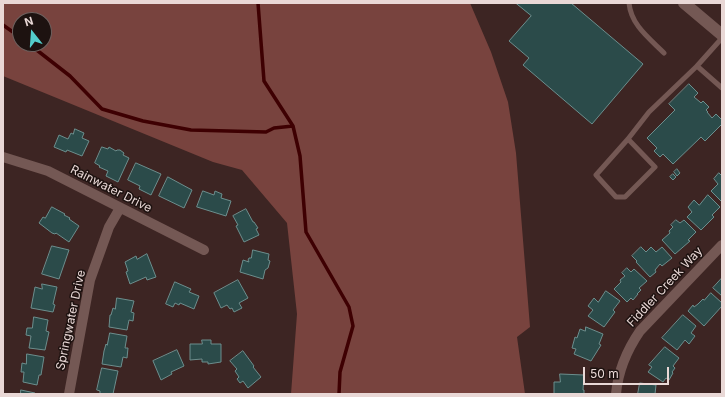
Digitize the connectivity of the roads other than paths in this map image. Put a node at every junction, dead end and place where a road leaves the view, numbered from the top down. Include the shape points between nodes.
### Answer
1 (629, 3) edge
2 (684, 3) edge
3 (722, 37) edge
4 (664, 53) dead end
5 (697, 66) junction
6 (722, 88) edge
7 (628, 139) junction
8 (3, 157) edge
9 (120, 208) junction
10 (722, 245) edge
11 (204, 250) dead end
12 (69, 394) edge
13 (616, 394) edge

1 - 4 lane via 634,21
2 - 3 street
3 - 5 lane
5 - 6 lane
5 - 7 lane via 649,112
7 - 7 lane via 654,167 624,197 616,197 596,175
8 - 9 street, Rainwater Drive via 48,171
9 - 11 street, Rainwater Drive
9 - 12 street, Springwater Drive via 110,226 90,280
10 - 13 street, Fiddler Creek Way via 640,331 622,366

